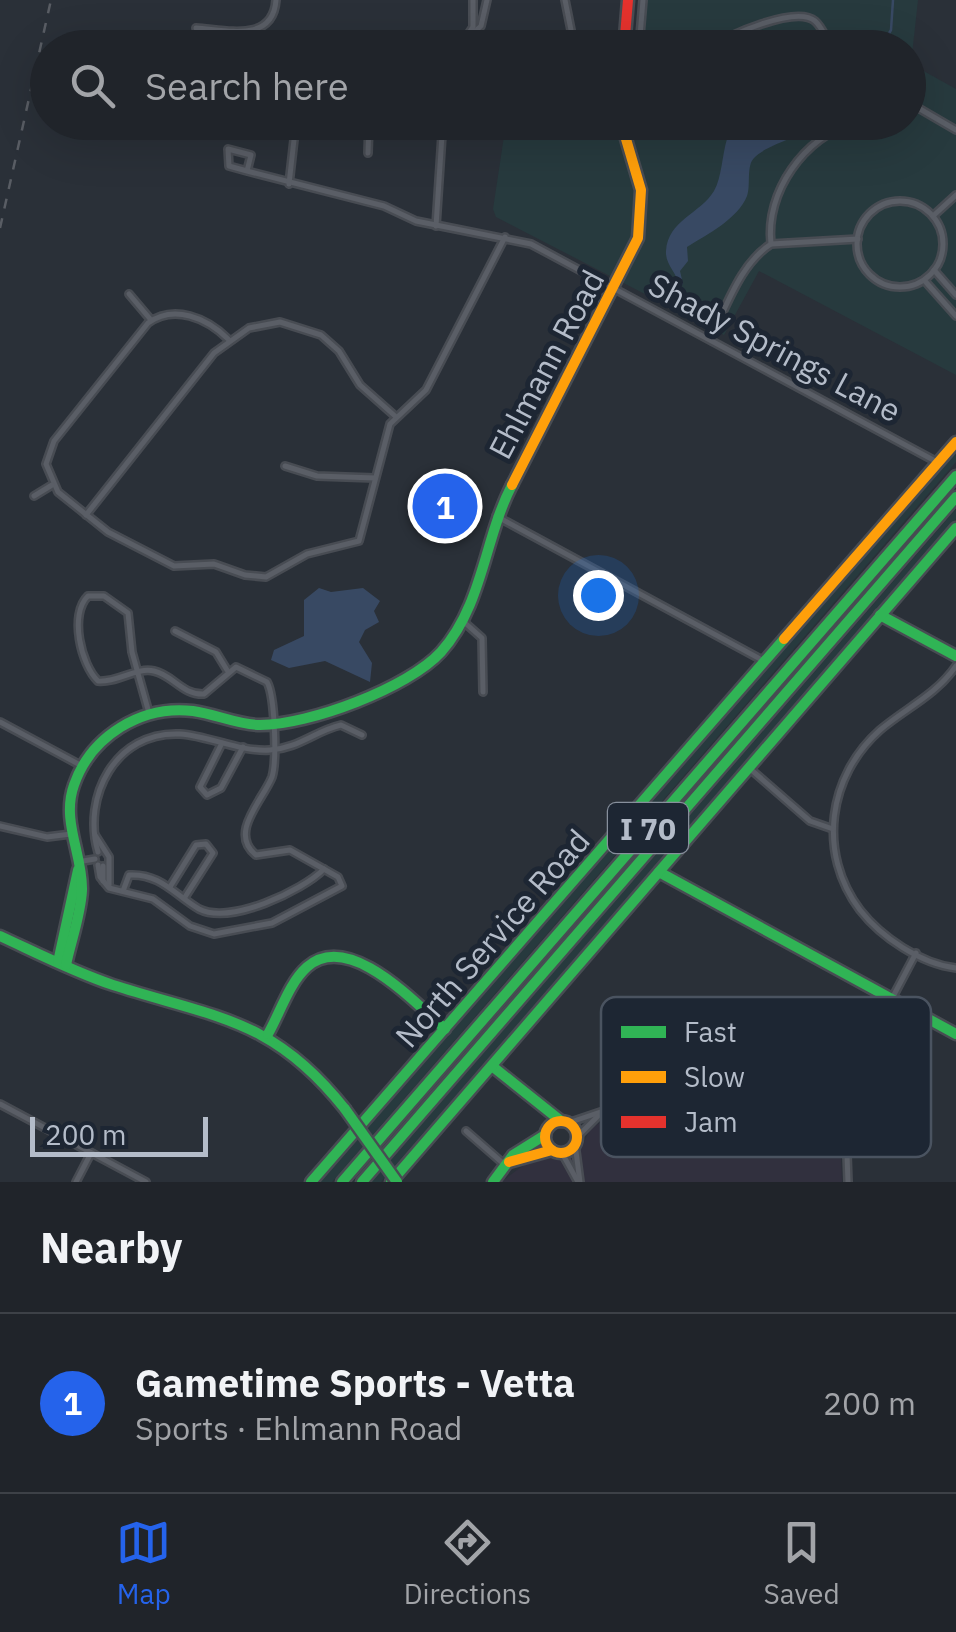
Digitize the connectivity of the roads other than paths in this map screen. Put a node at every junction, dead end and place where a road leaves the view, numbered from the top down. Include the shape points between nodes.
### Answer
1 (276, 0) edge
2 (473, 0) edge
3 (487, 0) edge
4 (564, 0) edge
5 (628, 0) edge
6 (643, 0) edge
7 (196, 28) dead end
8 (471, 30) edge
9 (476, 30) edge
10 (571, 30) dead end
11 (626, 30) edge
12 (640, 30) edge
13 (749, 30) edge
14 (822, 30) edge
15 (926, 113) edge
16 (956, 130) edge
17 (294, 140) edge
18 (369, 140) edge
19 (442, 140) edge
20 (626, 140) edge
21 (822, 140) edge
22 (368, 153) dead end
23 (247, 171) junction
24 (289, 184) junction
25 (956, 195) edge
26 (932, 216) junction
27 (436, 226) junction
28 (505, 237) junction
29 (858, 239) junction
30 (770, 244) junction
31 (934, 270) junction
32 (924, 280) junction
33 (615, 287) junction
34 (130, 294) dead end
35 (956, 295) edge
36 (956, 316) edge
37 (152, 320) junction
38 (711, 338) junction
39 (228, 339) junction
40 (395, 416) junction
41 (956, 442) edge
42 (941, 458) junction
43 (286, 466) dead end
44 (956, 476) edge
45 (375, 478) junction
46 (52, 485) junction
47 (34, 496) dead end
48 (956, 497) edge
49 (86, 516) junction
50 (496, 516) junction
51 (956, 528) edge
52 (880, 615) junction
53 (464, 622) junction
54 (176, 631) dead end
55 (956, 656) edge
56 (764, 661) junction
57 (956, 666) edge
58 (228, 670) junction
59 (138, 673) junction
60 (483, 692) dead end
61 (149, 713) junction
62 (0, 722) edge
63 (273, 725) junction
64 (362, 736) dead end
65 (222, 742) junction
66 (243, 747) junction
67 (272, 750) junction
68 (82, 766) junction
69 (748, 767) junction
70 (0, 826) edge
71 (833, 829) junction
72 (71, 834) junction
73 (100, 859) junction
74 (77, 866) junction
75 (324, 869) junction
76 (659, 872) junction
77 (170, 886) junction
78 (110, 888) junction
79 (124, 891) junction
80 (185, 897) junction
81 (0, 936) edge
82 (916, 954) junction
83 (62, 964) junction
84 (956, 968) edge
85 (888, 997) edge
86 (893, 997) edge
87 (931, 1020) edge
88 (446, 1028) junction
89 (268, 1034) junction
90 (956, 1034) edge
91 (492, 1066) junction
92 (0, 1104) edge
93 (601, 1115) edge
94 (598, 1116) junction
95 (556, 1126) junction
96 (466, 1131) dead end
97 (576, 1141) junction
98 (557, 1151) junction
99 (91, 1153) junction
100 (847, 1157) edge
101 (507, 1164) junction
102 (76, 1182) edge
103 (146, 1182) edge
104 (311, 1182) edge
105 (342, 1182) edge
106 (362, 1182) edge
107 (394, 1182) edge
108 (493, 1182) edge
109 (579, 1182) edge
110 (848, 1182) edge

1 - 7 street via 270,22 258,30
2 - 8 street
3 - 9 street
4 - 10 street
5 - 11 main road
6 - 12 street
13 - 14 street via 798,15
15 - 16 street
17 - 24 street
18 - 22 street
19 - 27 street
20 - 33 main road, Ehlmann Road via 642,215
21 - 30 street via 792,168 775,200
23 - 23 street, Shady Springs Lane via 251,155 228,150 228,166
23 - 24 street, Shady Springs Lane
24 - 27 street, Shady Springs Lane
25 - 26 street
26 - 29 street via 912,203 888,203 867,216
26 - 31 street via 942,237
27 - 28 street, Shady Springs Lane
28 - 33 street, Shady Springs Lane
28 - 40 street via 426,390
29 - 30 street
29 - 32 street via 861,263 878,281 901,287
30 - 38 street via 745,271
31 - 32 street
31 - 35 street
32 - 36 street
33 - 38 street, Shady Springs Lane
33 - 50 main road, Ehlmann Road
34 - 37 street
37 - 39 street via 186,314
37 - 46 street via 54,441 46,464
38 - 42 street, Shady Springs Lane
39 - 40 street via 270,323 310,329 339,350 360,385
39 - 49 street
40 - 45 street
41 - 42 main road, North Service Road
42 - 56 main road, North Service Road
43 - 45 street via 318,476
44 - 105 main road, I 70
45 - 49 street via 360,541 255,577 214,564 174,566
46 - 47 street
46 - 49 street
48 - 106 main road, I 70
50 - 53 main road, Ehlmann Road
50 - 56 street
51 - 52 main road
52 - 55 main road
52 - 69 main road
53 - 60 street via 482,638
53 - 63 main road, Ehlmann Road via 440,653 403,679 320,716
54 - 58 street via 216,652
56 - 88 main road, North Service Road
57 - 71 street via 858,754 839,792
58 - 59 street via 200,694 158,672
58 - 63 street via 242,668 267,682
59 - 59 street via 126,609 100,595 84,598 78,626 92,676 104,682
59 - 61 street
61 - 63 main road, Ehlmann Road via 182,710
61 - 68 main road, Ehlmann Road via 108,734
62 - 68 street
63 - 67 street
64 - 67 street via 335,726 303,745
65 - 66 street
65 - 66 street via 200,787 207,794 221,788
65 - 73 street via 166,734 122,754 98,791
66 - 67 street
67 - 75 street via 271,778 245,828 248,848 256,855 290,850
68 - 72 main road via 71,799
69 - 71 street via 810,821
69 - 76 main road
70 - 72 street via 46,837
71 - 82 street via 841,876 857,907 885,936
72 - 74 main road
73 - 74 street
73 - 78 street
73 - 78 street
74 - 83 main road
75 - 79 street via 343,881 337,891 272,923 234,932 203,932 153,899
75 - 80 street via 245,910 206,912
76 - 85 main road
76 - 91 main road
77 - 79 street via 129,874
77 - 80 street
77 - 80 street via 196,844 212,848
78 - 79 street
81 - 83 main road
82 - 84 street
82 - 86 street
83 - 89 main road
87 - 90 main road
88 - 89 main road via 362,962 339,954 307,968
88 - 104 main road, North Service Road
89 - 107 main road, bridge via 318,1072
91 - 95 main road
91 - 107 main road
92 - 99 street
93 - 94 street
94 - 95 street
94 - 97 street
95 - 97 main road
95 - 98 main road
95 - 101 main road
96 - 101 street
97 - 98 main road
97 - 109 street
98 - 101 main road
98 - 109 street
99 - 102 street
99 - 103 street
100 - 110 street
101 - 108 main road

